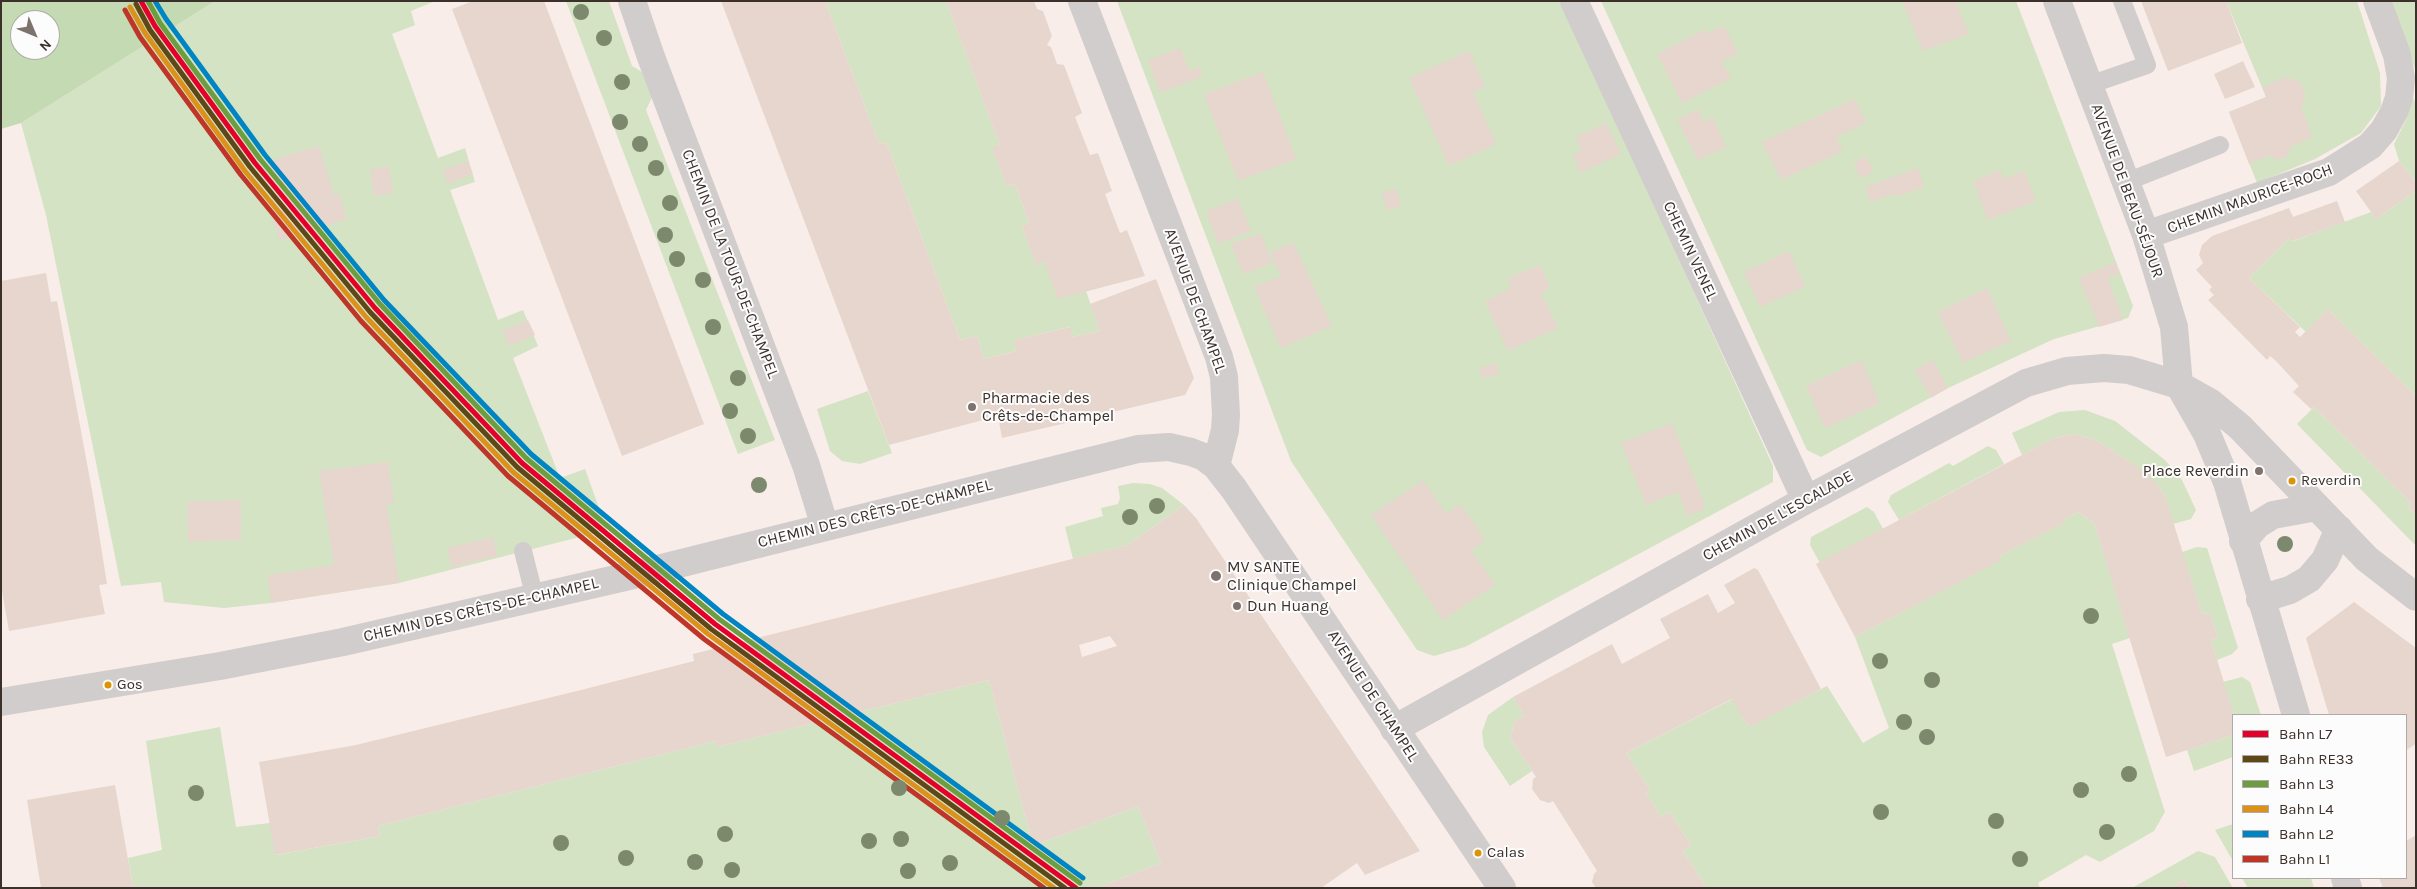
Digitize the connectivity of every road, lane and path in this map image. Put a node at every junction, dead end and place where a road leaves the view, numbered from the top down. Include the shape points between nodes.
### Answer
1 (632, 1) edge
2 (1082, 1) edge
3 (1574, 1) edge
4 (2057, 1) edge
5 (2122, 1) edge
6 (2377, 1) edge
7 (2089, 85) junction
8 (2220, 145) dead end
9 (2126, 182) junction
10 (2146, 235) junction
11 (2179, 385) junction
12 (1216, 466) junction
13 (1806, 500) junction
14 (2317, 507) junction
15 (825, 527) junction
16 (2339, 529) junction
17 (2243, 541) junction
18 (523, 551) dead end
19 (2416, 597) edge
20 (535, 598) junction
21 (2260, 599) junction
22 (1, 702) edge
23 (2296, 714) edge
24 (1394, 729) junction
25 (1500, 887) edge

1 - 15 street, CHEMIN DE LA TOUR-DE-CHAMPEL via 802,456
2 - 12 street, AVENUE DE CHAMPEL via 1219,357 1224,377 1226,416
3 - 13 street, CHEMIN VENEL
4 - 7 street, AVENUE DE BEAU-SÉJOUR
5 - 7 lane via 2146,65
6 - 10 street, CHEMIN MAURICE-ROCH via 2397,55 2401,78 2394,112 2370,146 2329,172
7 - 9 street, AVENUE DE BEAU-SÉJOUR
8 - 9 lane
9 - 10 street, AVENUE DE BEAU-SÉJOUR
10 - 11 street, AVENUE DE BEAU-SÉJOUR via 2174,327
11 - 13 street, CHEMIN DE L'ESCALADE via 2129,370 2104,368 2045,376 2026,383
11 - 14 street, CHEMIN DE L'ESCALADE via 2211,403 2240,427
11 - 17 street via 2207,434 2227,482
12 - 15 street, CHEMIN DES CRÊTS-DE-CHAMPEL via 1191,452 1169,447 1138,449
12 - 24 street, AVENUE DE CHAMPEL via 1255,517
13 - 24 street, CHEMIN DE L'ESCALADE
14 - 16 street, CHEMIN DE L'ESCALADE
14 - 17 street via 2273,515 2257,525
15 - 20 street, CHEMIN DES CRÊTS-DE-CHAMPEL
16 - 19 street via 2367,558
16 - 21 street via 2325,560 2309,578 2290,590
17 - 21 street
18 - 20 lane
20 - 22 street, CHEMIN DES CRÊTS-DE-CHAMPEL via 210,668
21 - 23 street
24 - 25 street, AVENUE DE CHAMPEL

